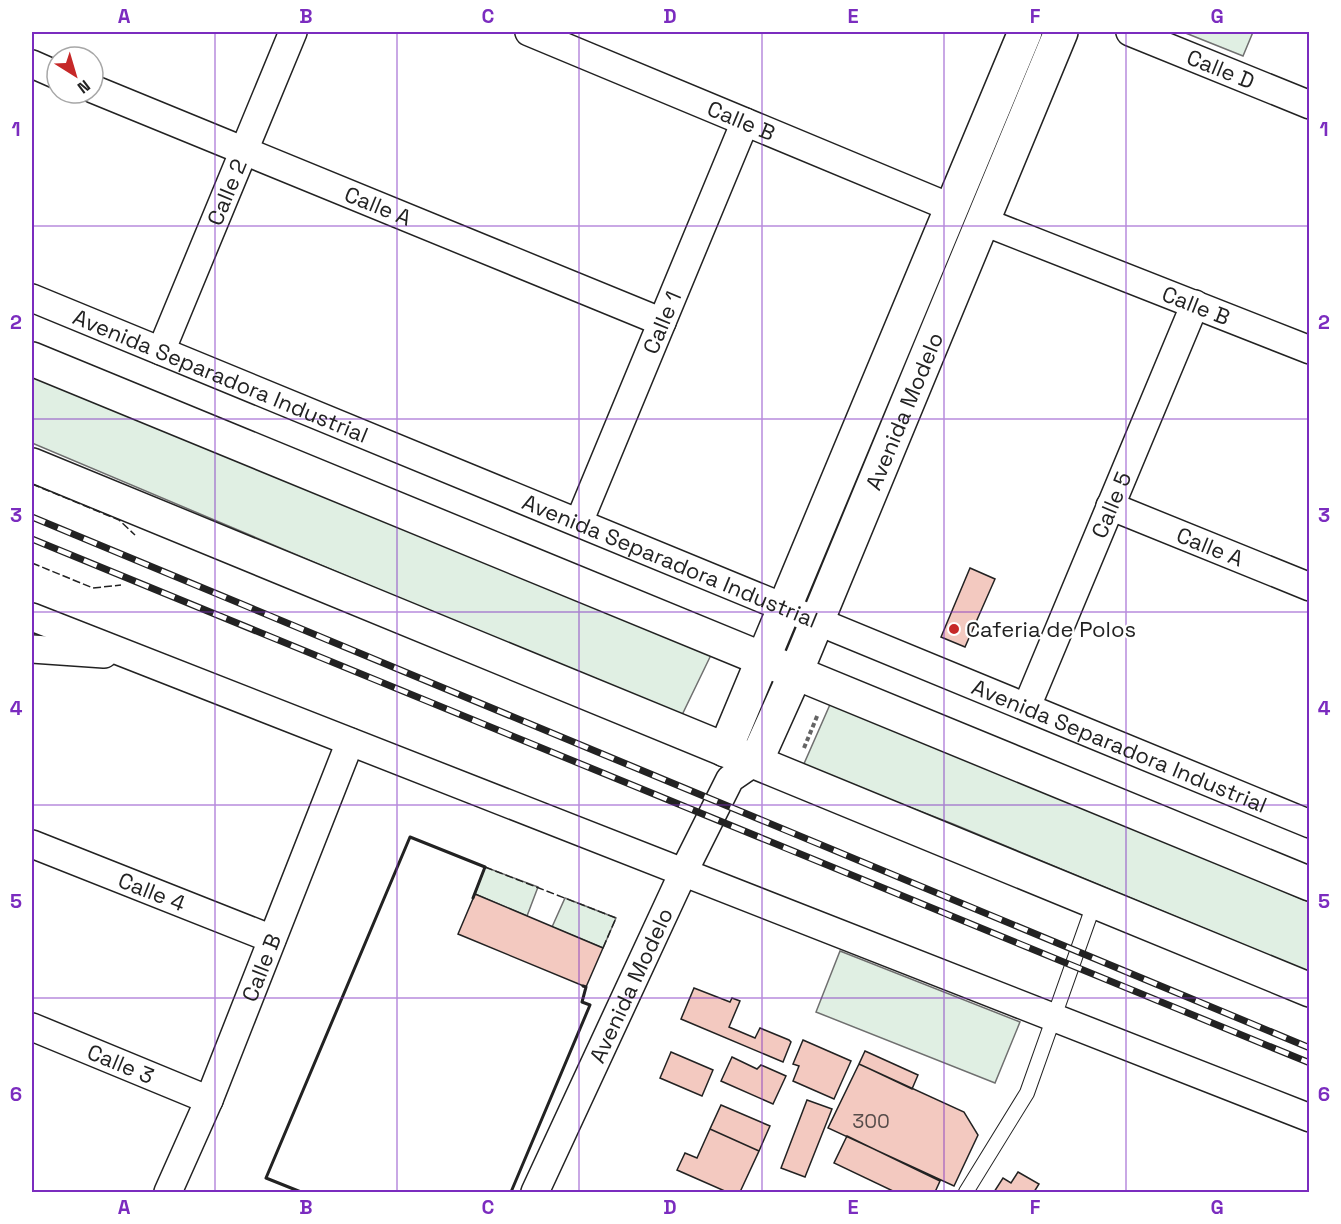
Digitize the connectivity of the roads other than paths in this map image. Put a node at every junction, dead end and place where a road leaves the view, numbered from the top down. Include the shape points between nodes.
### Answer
1 (293, 32) edge
2 (1025, 32) edge
3 (1061, 32) edge
4 (1130, 32) edge
5 (537, 33) edge
6 (105, 94) edge
7 (1310, 105) edge
8 (745, 122) junction
9 (243, 151) junction
10 (952, 208) junction
11 (982, 221) junction
12 (32, 298) edge
13 (1195, 304) junction
14 (662, 322) junction
15 (1309, 348) edge
16 (161, 351) junction
17 (32, 359) edge
18 (32, 465) edge
19 (1110, 506) junction
20 (579, 522) junction
21 (1310, 587) edge
22 (787, 607) junction
23 (32, 617) edge
24 (817, 620) junction
25 (32, 649) edge
26 (132, 656) junction
27 (765, 660) junction
28 (796, 672) junction
29 (1027, 706) junction
30 (350, 742) junction
31 (737, 763) junction
32 (1310, 824) edge
33 (32, 844) edge
34 (684, 873) junction
35 (1310, 884) edge
36 (1094, 904) junction
37 (272, 939) junction
38 (1310, 990) edge
39 (1053, 1017) junction
40 (32, 1027) edge
41 (209, 1100) junction
42 (1310, 1118) edge
43 (168, 1192) edge
44 (535, 1192) edge
45 (966, 1192) edge

1 - 9 street, Calle 2
2 - 10 main road, Avenida Modelo
3 - 11 main road, Avenida Modelo
4 - 7 street, Calle D
5 - 8 street, Calle B
6 - 9 street, Calle A
8 - 10 street, Calle B
8 - 14 street, Calle 1
9 - 14 street, Calle A
9 - 16 street, Calle 2
10 - 22 main road, Avenida Modelo
11 - 13 street, Calle B
11 - 24 main road, Avenida Modelo
12 - 16 street, Avenida Separadora Industrial
13 - 15 street, Calle B
13 - 19 street, Calle 5
14 - 20 street, Calle 1
16 - 20 street, Avenida Separadora Industrial
17 - 27 main road
18 - 31 main road
19 - 21 street, Calle A
19 - 29 street, Calle 5
20 - 22 street, Avenida Separadora Industrial
22 - 24 street, Avenida Separadora Industrial
22 - 27 main road, Avenida Modelo
23 - 26 street
24 - 28 main road, Avenida Modelo
24 - 29 street, Avenida Separadora Industrial
25 - 26 street
26 - 30 street
27 - 28 main road
27 - 31 main road, Avenida Modelo
28 - 31 main road, Avenida Modelo
28 - 35 main road
29 - 32 street, Avenida Separadora Industrial
30 - 34 street
30 - 37 street, Calle B
31 - 34 street, Avenida Modelo
31 - 36 main road
33 - 37 street, Calle 4
34 - 39 street
34 - 44 street, Avenida Modelo
36 - 38 main road
36 - 39 lane
37 - 41 street, Calle B
39 - 42 street
39 - 45 lane via 1027,1093
40 - 41 street, Calle 3
41 - 43 street, Calle B

